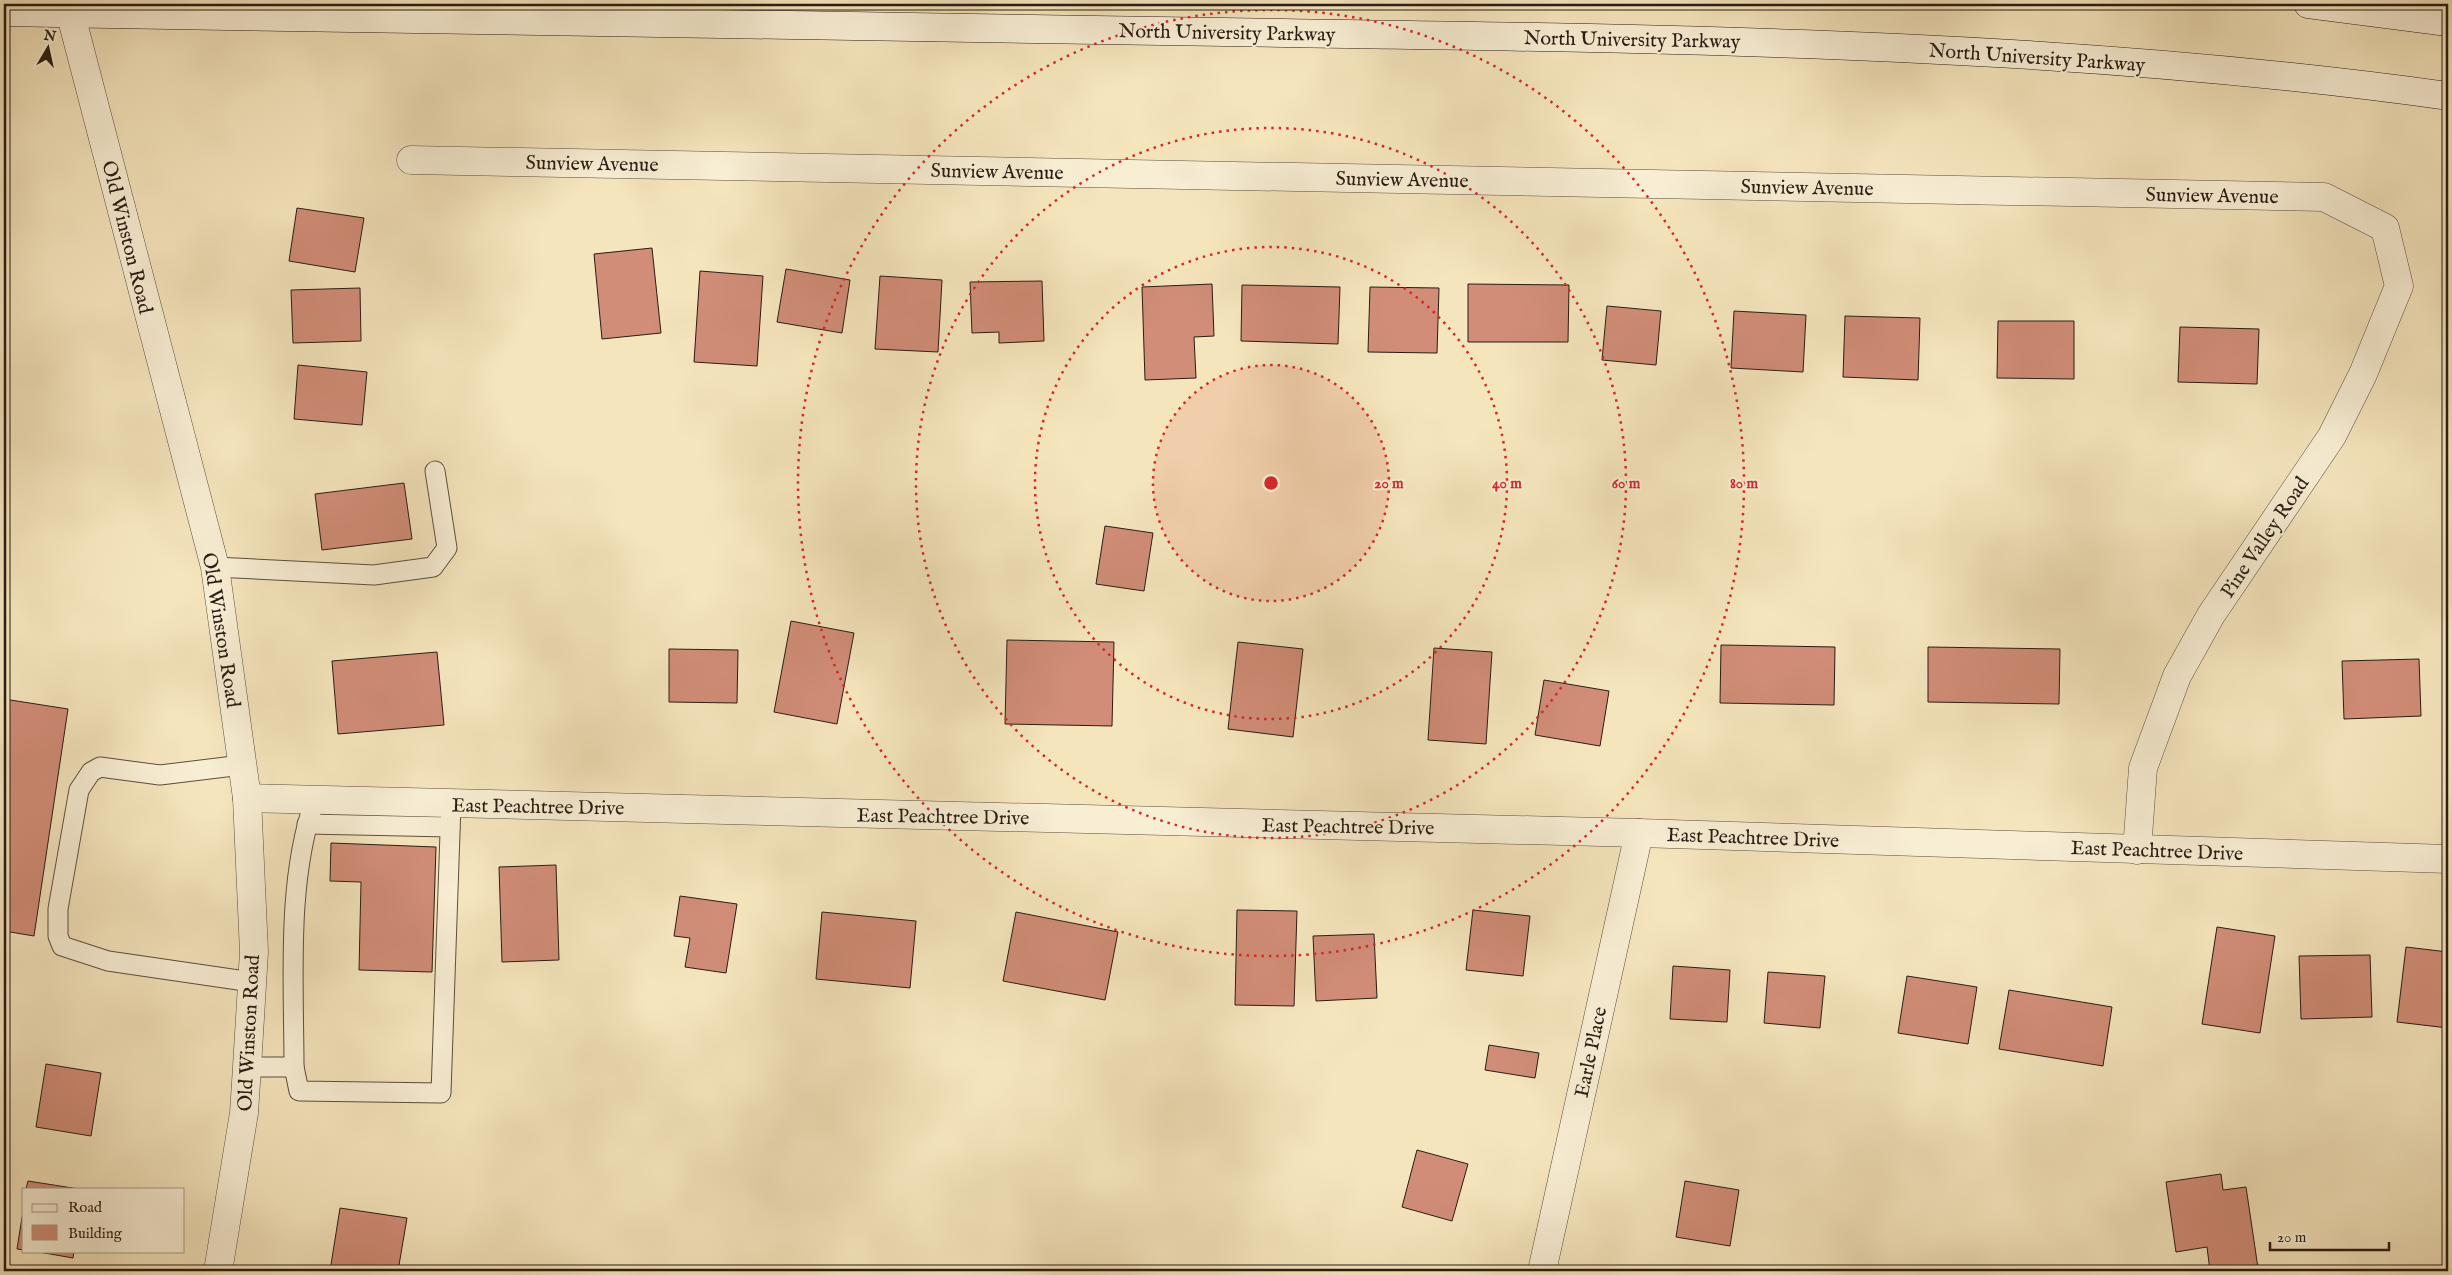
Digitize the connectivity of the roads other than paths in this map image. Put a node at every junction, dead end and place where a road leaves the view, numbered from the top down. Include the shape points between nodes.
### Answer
1 (2308, 4) edge
2 (69, 9) edge
3 (4, 12) edge
4 (2448, 22) edge
5 (2448, 96) edge
6 (411, 160) dead end
7 (2385, 228) joint
8 (435, 471) dead end
9 (215, 568) junction
10 (242, 765) junction
11 (247, 798) junction
12 (311, 812) junction
13 (450, 816) junction
14 (1638, 833) junction
15 (2137, 850) junction
16 (2448, 859) edge
17 (252, 982) junction
18 (247, 1067) junction
19 (294, 1068) junction
20 (218, 1271) edge
21 (1542, 1271) edge

1 - 4 street
2 - 3 street, North University Parkway
2 - 5 street, North University Parkway via 1682,39 2011,53 2322,78
2 - 9 street, Old Winston Road
6 - 7 street, Sunview Avenue via 2324,197
7 - 15 street, Pine Valley Road via 2399,286 2363,374 2332,436 2211,615 2177,676 2143,768
8 - 9 lane via 447,548 433,567 374,576
9 - 10 street, Old Winston Road
10 - 11 street, Old Winston Road
10 - 17 lane via 160,775 100,767 91,772 79,790 58,909 58,936 62,946 108,961
11 - 12 street, East Peachtree Drive
11 - 17 street, Old Winston Road via 254,952
12 - 13 street, East Peachtree Drive
12 - 19 lane via 298,880 293,962
13 - 14 street, East Peachtree Drive
13 - 19 lane via 441,1093 299,1091
14 - 15 street, East Peachtree Drive
14 - 21 street, Earle Place
15 - 16 street, East Peachtree Drive
17 - 18 street, Old Winston Road
18 - 19 lane
18 - 20 street, Old Winston Road via 244,1113

